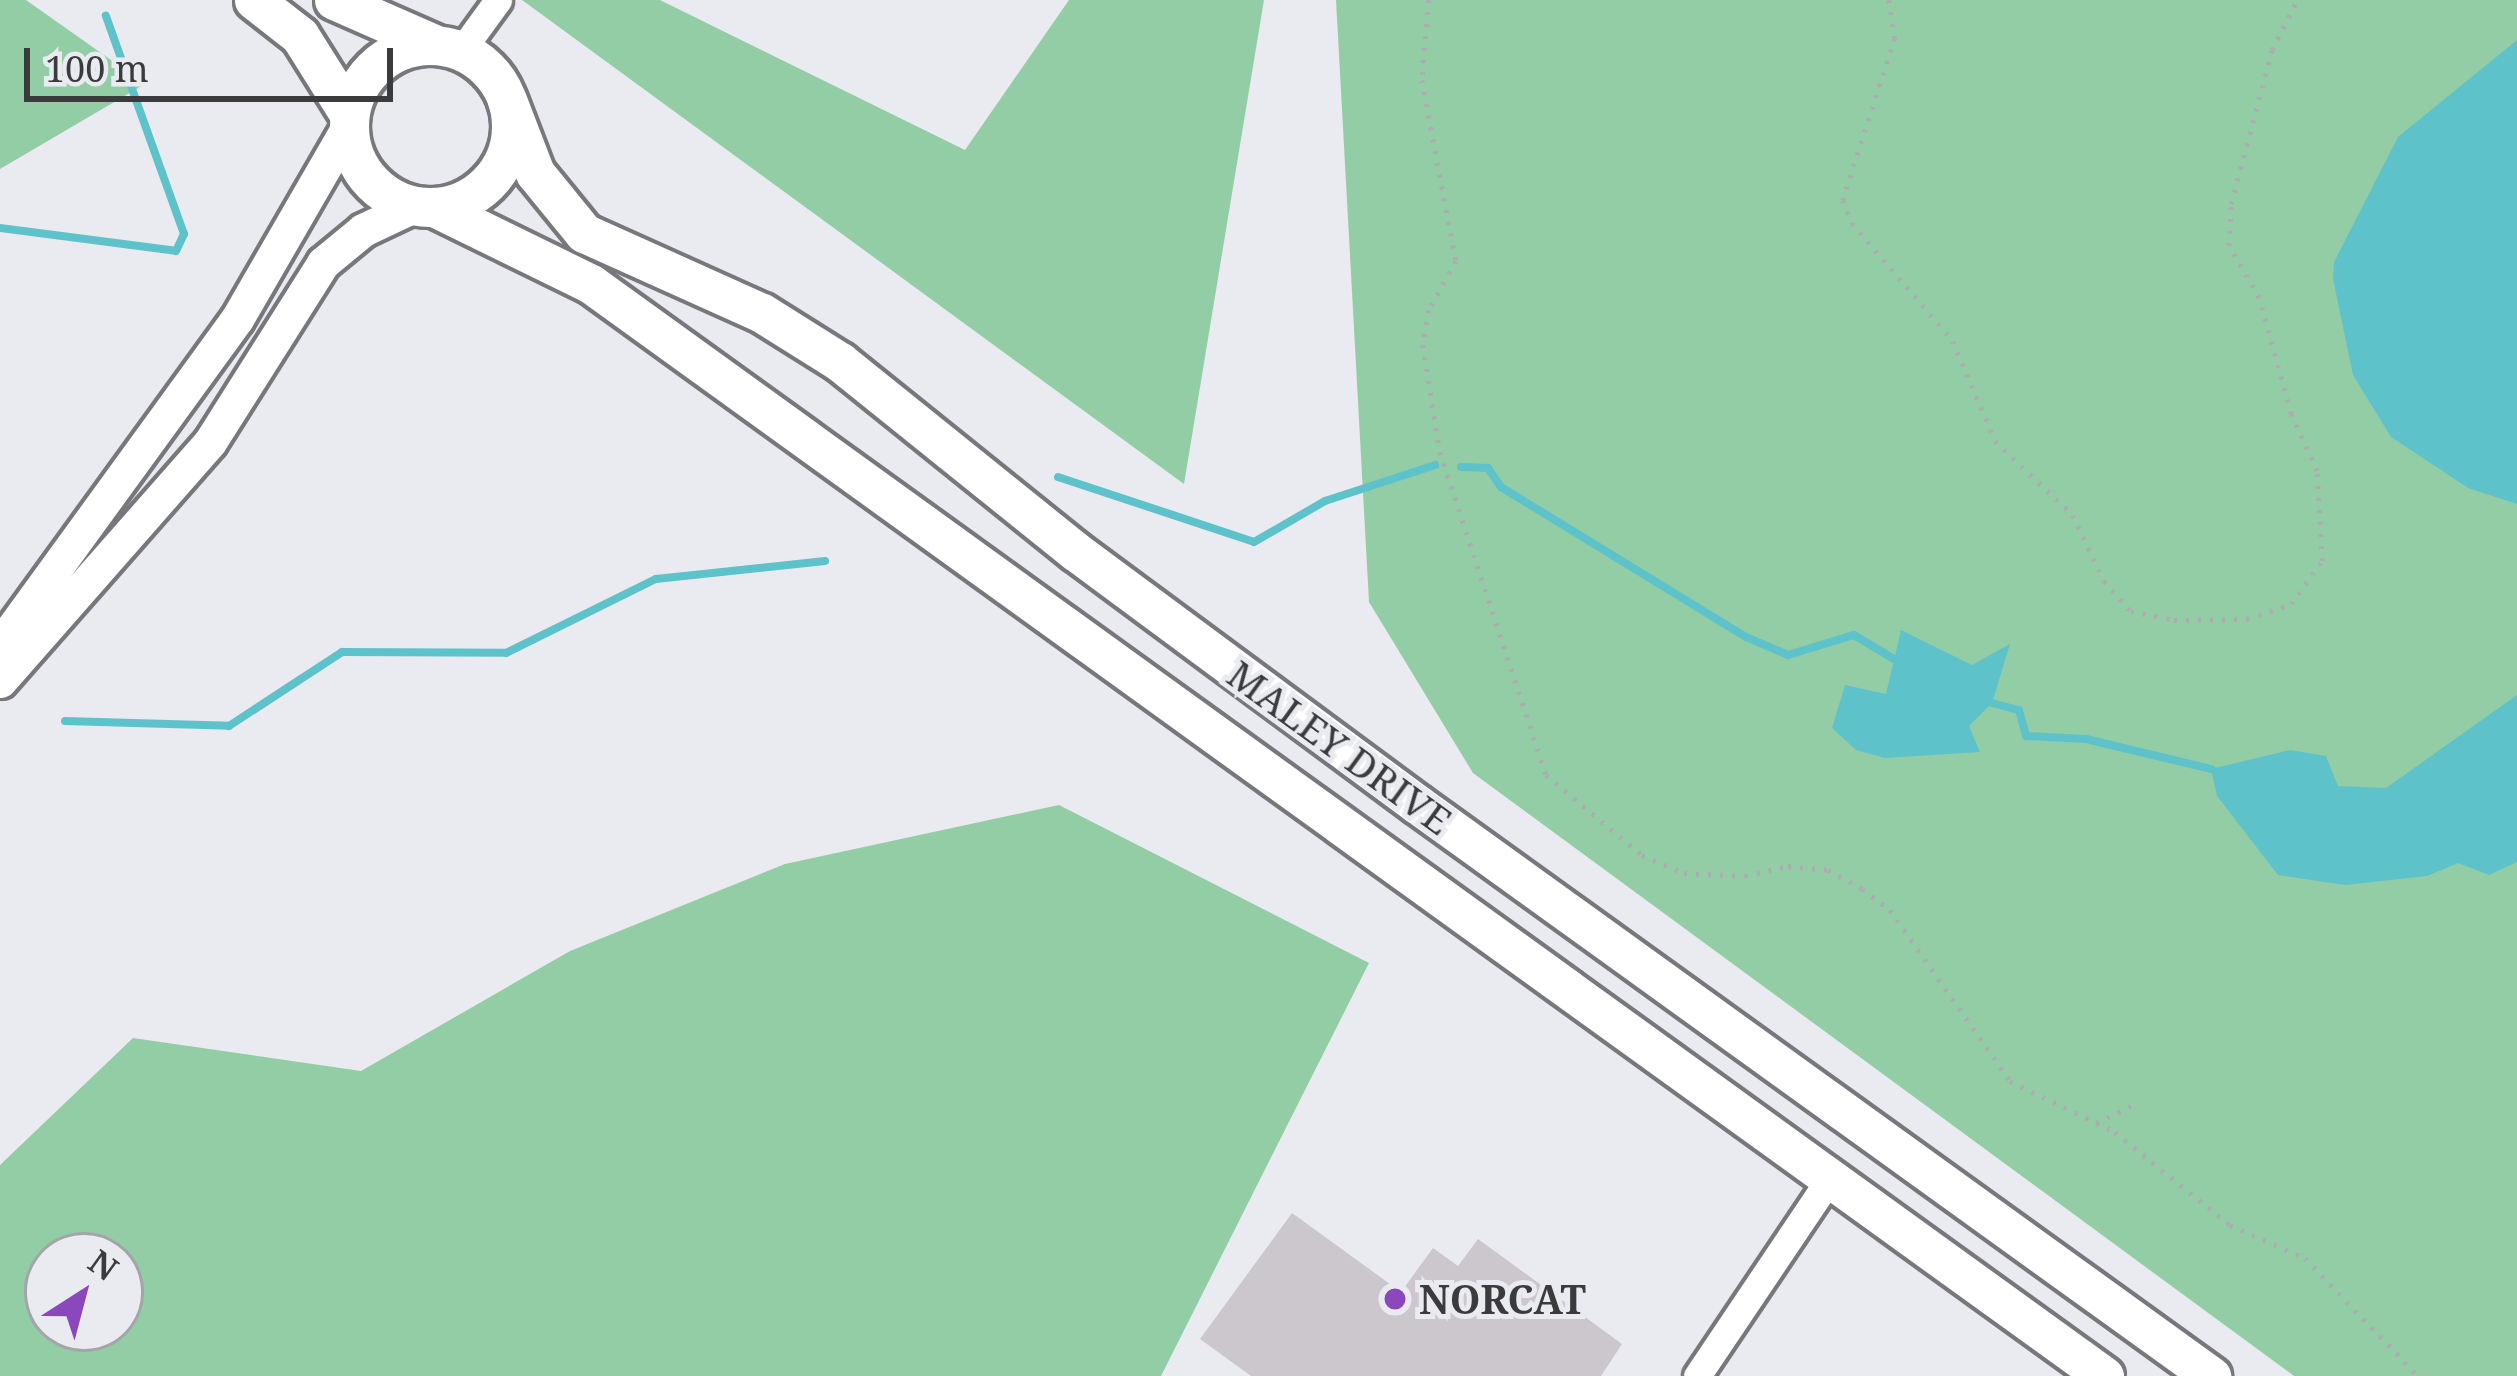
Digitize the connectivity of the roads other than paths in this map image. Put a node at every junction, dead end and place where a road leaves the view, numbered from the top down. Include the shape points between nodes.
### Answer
1 (254, 0) edge
2 (334, 0) edge
3 (498, 0) edge
4 (448, 48) junction
5 (507, 100) junction
6 (348, 120) junction
7 (424, 207) junction
8 (0, 645) edge
9 (0, 681) edge
10 (1828, 1181) junction
11 (1696, 1376) edge
12 (2104, 1376) edge
13 (2211, 1376) edge

1 - 6 highway via 300,36
2 - 4 highway
3 - 4 lane
4 - 5 highway via 487,68
4 - 6 highway via 378,62
5 - 7 highway via 510,137 497,172 469,196
5 - 13 highway, MALEY DRIVE via 535,173 584,233 762,313 840,362 1113,580
6 - 7 highway via 375,186
6 - 8 main road via 237,319
7 - 9 main road via 363,230 323,263 210,442
7 - 10 highway, MALEY DRIVE via 592,284
10 - 11 lane
10 - 12 highway, MALEY DRIVE

